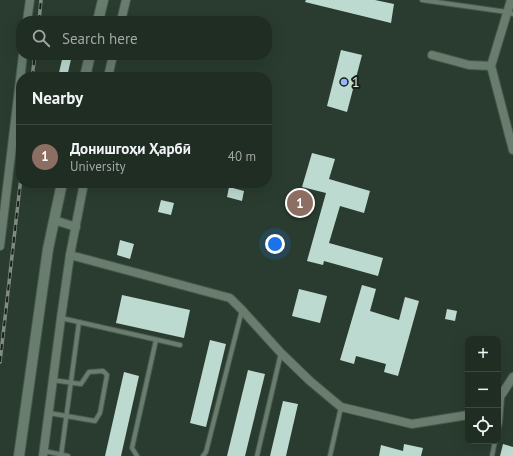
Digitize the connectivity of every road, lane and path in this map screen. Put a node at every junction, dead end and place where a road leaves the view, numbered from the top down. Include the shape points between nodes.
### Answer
1 (30, 0) edge
2 (103, 0) edge
3 (126, 0) edge
4 (422, 0) edge
5 (511, 0) edge
6 (510, 13) edge
7 (28, 16) edge
8 (99, 16) edge
9 (122, 16) edge
10 (432, 55) dead end
11 (22, 60) edge
12 (89, 60) edge
13 (112, 60) edge
14 (492, 66) junction
15 (21, 72) edge
16 (86, 72) edge
17 (109, 72) edge
18 (16, 113) edge
19 (510, 124) edge
20 (513, 150) edge
21 (61, 188) edge
22 (83, 188) edge
23 (54, 220) junction
24 (76, 226) junction
25 (0, 246) edge
26 (70, 255) junction
27 (242, 310) junction
28 (60, 318) junction
29 (79, 322) junction
30 (156, 340) junction
31 (180, 345) dead end
32 (281, 353) junction
33 (513, 377) edge
34 (52, 380) junction
35 (72, 383) junction
36 (510, 387) edge
37 (501, 396) edge
38 (341, 407) junction
39 (48, 413) junction
40 (66, 415) junction
41 (465, 415) edge
42 (495, 444) edge
43 (43, 454) edge
44 (61, 455) edge
45 (19, 456) edge
46 (68, 456) edge
47 (137, 456) edge
48 (203, 456) edge
49 (257, 456) edge
50 (330, 456) edge
51 (492, 456) edge

1 - 7 street
2 - 8 street
3 - 9 street
4 - 6 lane
5 - 6 street
6 - 14 street
10 - 14 street via 469,65
11 - 15 street
12 - 16 street
13 - 17 street
14 - 19 street
18 - 25 street
19 - 20 street
21 - 23 street
22 - 24 street
23 - 24 street
23 - 45 street
24 - 26 street
26 - 27 street via 230,298
26 - 28 street
27 - 32 street
27 - 48 lane
28 - 29 lane
28 - 34 street
29 - 30 lane
29 - 35 lane
30 - 31 lane
30 - 47 lane via 132,448
32 - 38 street
32 - 49 lane
33 - 36 street
34 - 35 lane
34 - 39 street
35 - 40 lane
35 - 40 lane via 81,384 89,372 103,371 107,374 100,413 95,421
36 - 37 street
38 - 41 street via 412,424
38 - 50 lane
39 - 40 lane
39 - 43 street
40 - 44 lane
42 - 51 lane
43 - 44 lane
44 - 46 lane

